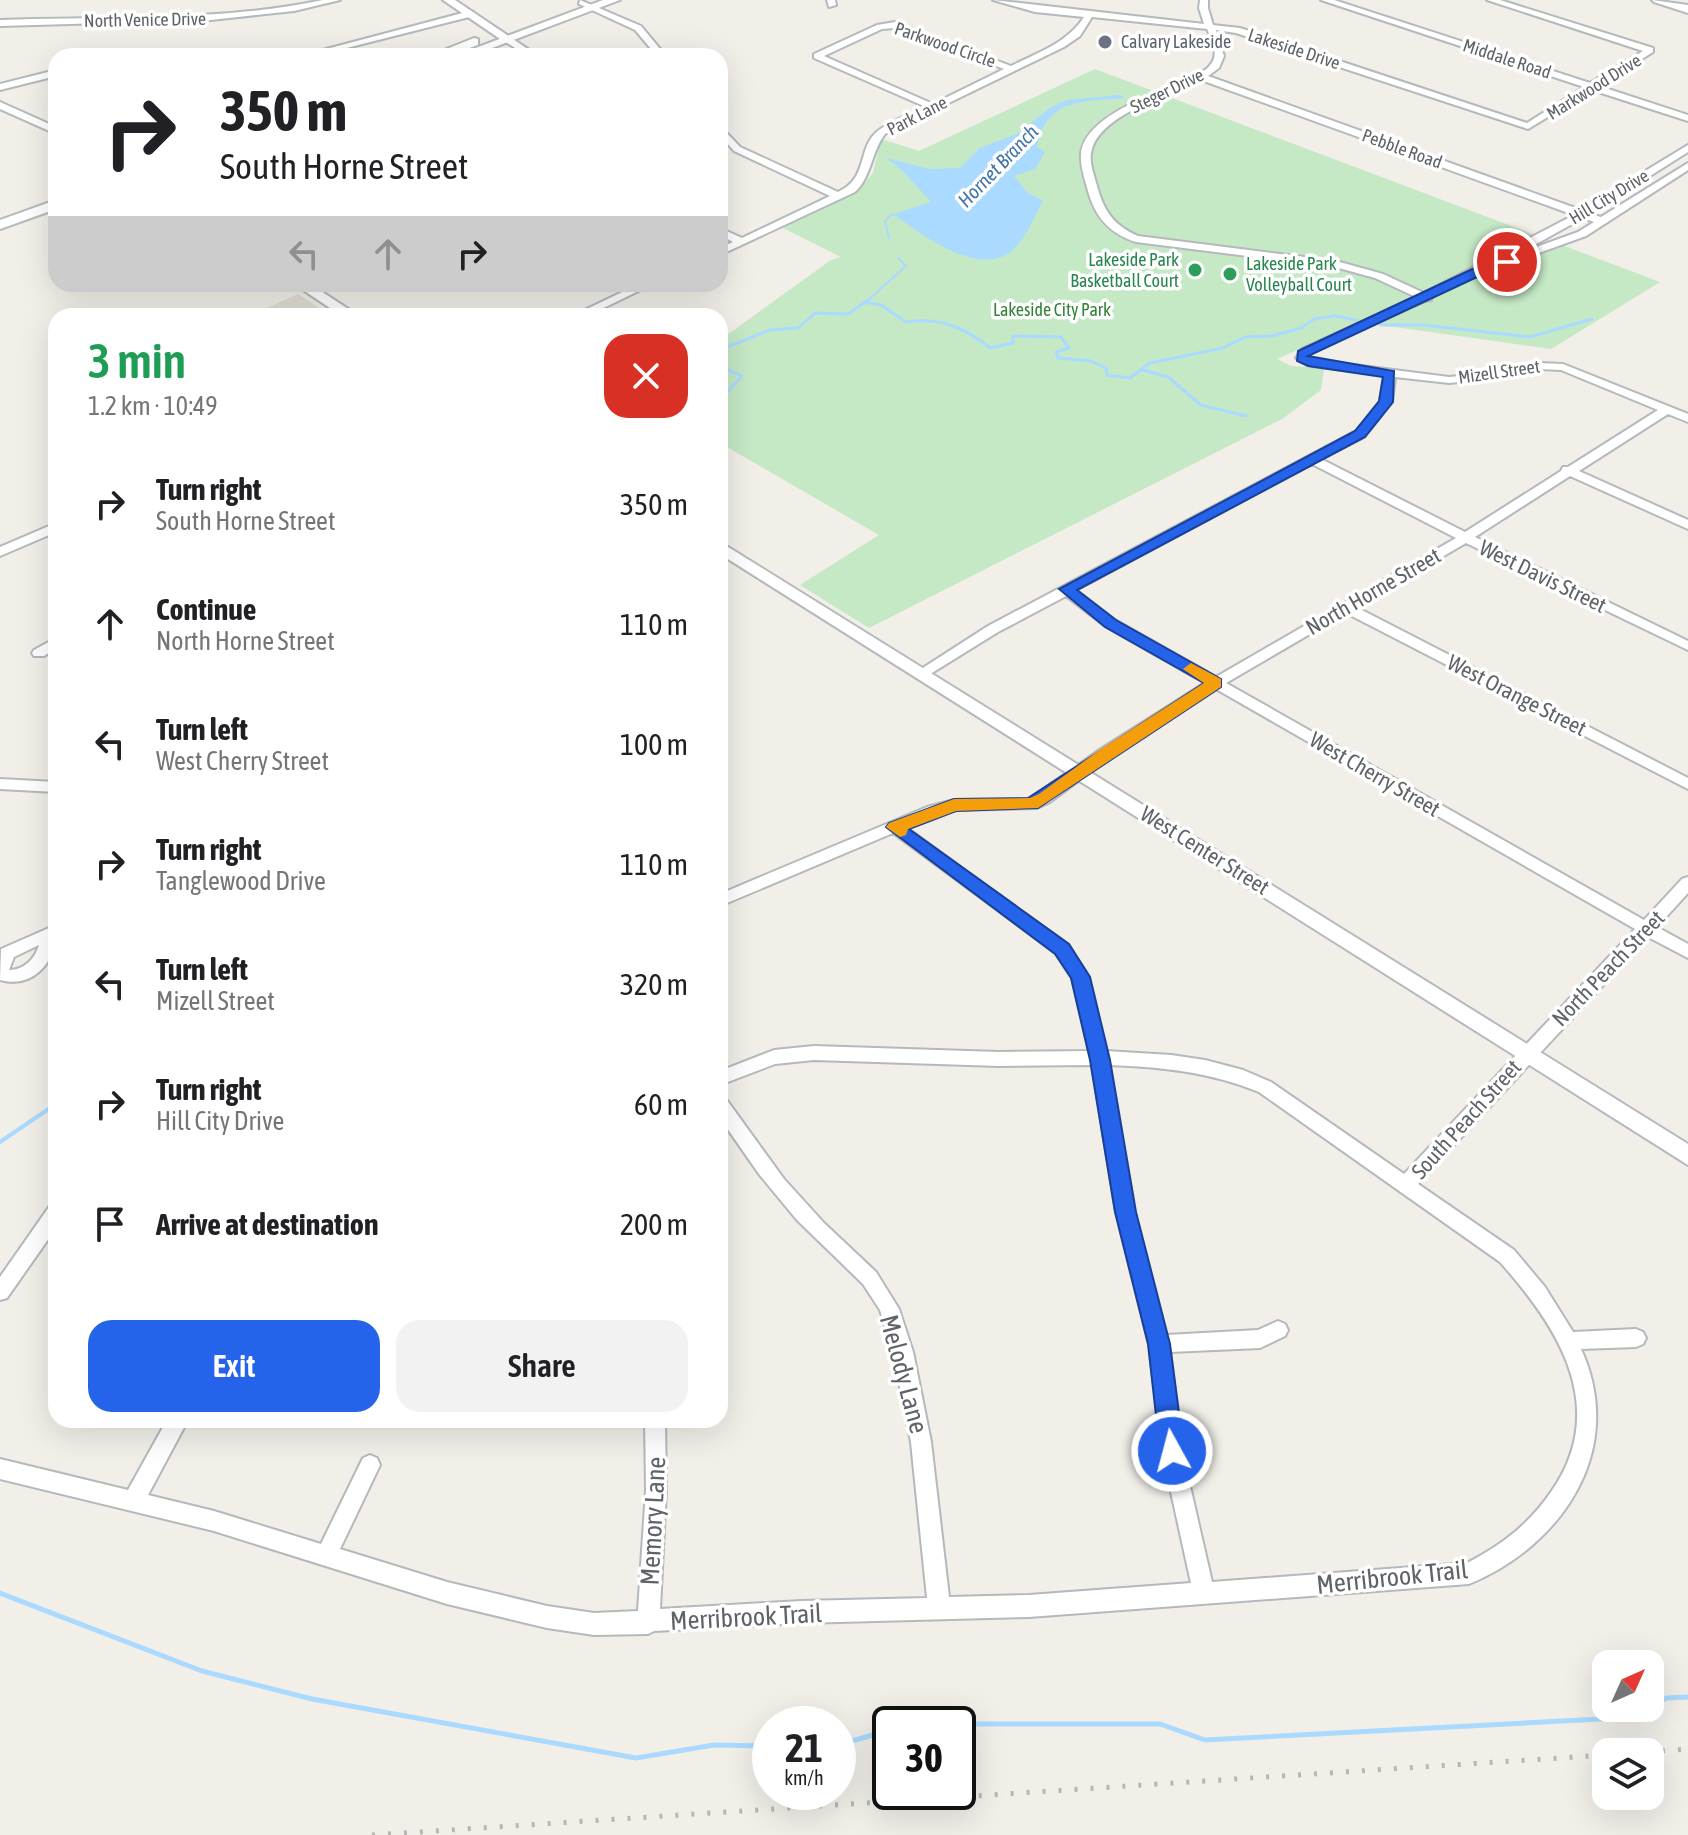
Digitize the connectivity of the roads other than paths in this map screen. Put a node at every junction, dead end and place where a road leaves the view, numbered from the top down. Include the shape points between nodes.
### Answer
1 (336, 0) edge
2 (448, 0) edge
3 (614, 0) edge
4 (997, 0) edge
5 (1204, 0) edge
6 (1325, 0) edge
7 (1491, 0) edge
8 (1658, 0) edge
9 (588, 3) edge
10 (1688, 9) edge
11 (470, 14) junction
12 (1089, 15) junction
13 (0, 23) edge
14 (1208, 25) junction
15 (503, 36) junction
16 (336, 48) edge
17 (462, 48) edge
18 (477, 48) edge
19 (522, 48) edge
20 (655, 48) edge
21 (1014, 70) junction
22 (48, 75) edge
23 (1201, 77) junction
24 (0, 87) edge
25 (1593, 87) junction
26 (0, 105) edge
27 (933, 107) junction
28 (1688, 118) edge
29 (1536, 123) joint
30 (48, 127) edge
31 (728, 138) edge
32 (1688, 148) edge
33 (1688, 166) edge
34 (838, 196) junction
35 (48, 197) edge
36 (48, 207) edge
37 (0, 215) edge
38 (1583, 215) junction
39 (1604, 222) junction
40 (0, 225) edge
41 (728, 235) edge
42 (742, 242) junction
43 (728, 248) edge
44 (1487, 267) junction
45 (314, 292) edge
46 (630, 292) edge
47 (1427, 298) junction
48 (339, 308) edge
49 (596, 308) edge
50 (1302, 358) joint
51 (1390, 374) junction
52 (1667, 409) junction
53 (1688, 418) edge
54 (1313, 460) junction
55 (1567, 470) junction
56 (1688, 525) edge
57 (48, 531) edge
58 (1465, 538) junction
59 (0, 552) edge
60 (728, 552) edge
61 (1066, 589) junction
62 (1345, 607) junction
63 (1688, 646) edge
64 (48, 647) edge
65 (39, 653) dead end
66 (922, 673) junction
67 (1216, 683) junction
68 (1079, 772) junction
69 (0, 784) edge
70 (1688, 784) edge
71 (48, 787) edge
72 (895, 827) junction
73 (1688, 883) edge
74 (728, 897) edge
75 (1646, 928) junction
76 (1688, 952) edge
77 (1527, 1052) junction
78 (1100, 1060) junction
79 (728, 1075) edge
80 (728, 1116) edge
81 (1688, 1156) edge
82 (1406, 1185) junction
83 (48, 1224) edge
84 (0, 1292) edge
85 (1278, 1330) dead end
86 (1636, 1338) dead end
87 (1567, 1341) junction
88 (1159, 1344) junction
89 (174, 1428) edge
90 (655, 1428) edge
91 (370, 1465) dead end
92 (0, 1469) edge
93 (134, 1500) junction
94 (326, 1556) junction
95 (1204, 1594) junction
96 (939, 1609) junction
97 (648, 1623) junction

1 - 13 street, North Venice Drive via 290,11 202,19
2 - 11 street
3 - 9 main road
4 - 12 street, Lakeside Drive
5 - 14 street, Steger Drive via 1201,11
6 - 25 street, Middale Road
7 - 25 street, Markwood Drive via 1650,50
8 - 10 main road
9 - 15 main road
9 - 20 street via 638,28
11 - 15 street
11 - 16 street
12 - 14 street, Lakeside Drive
12 - 21 street, Park Lane via 1077,34
14 - 23 street, Steger Drive via 1219,59
14 - 29 street, Lakeside Drive via 1265,38 1516,124
15 - 17 main road
15 - 18 main road
15 - 19 street
21 - 27 street, Park Lane
21 - 27 street, Parkwood Circle via 895,25 817,56
22 - 24 street
23 - 38 street, Pebble Road
23 - 47 street, Steger Drive via 1120,114 1094,137 1087,164 1103,220 1136,239 1356,268
25 - 28 street, Middale Road
25 - 29 street, Markwood Drive
26 - 30 street
27 - 34 street, Park Lane via 874,140 860,183
31 - 34 street via 737,149
32 - 38 street, Hill City Drive
33 - 39 street, Hill City Drive
34 - 42 street, Park Lane
35 - 37 main road
36 - 40 main road
38 - 39 street, Pebble Road
38 - 44 street, Hill City Drive
39 - 44 street, Hill City Drive via 1559,245
41 - 42 street
42 - 43 street, Park Lane
44 - 47 street, Hill City Drive
45 - 48 street
46 - 49 street
47 - 50 street, Hill City Drive via 1306,351
50 - 51 street, Mizell Street
51 - 52 street, Mizell Street via 1466,379 1563,367
51 - 54 street via 1386,402 1373,422
52 - 53 street, Mizell Street
52 - 55 street, North Horne Street
54 - 58 street, West Davis Street
54 - 61 street
55 - 56 street
55 - 58 street, North Horne Street
57 - 59 street
58 - 62 street, North Horne Street
58 - 63 street, West Davis Street
60 - 66 street, West Center Street
61 - 66 street
61 - 67 street, West Cherry Street via 1110,623
62 - 67 street, North Horne Street
62 - 70 street, West Orange Street
64 - 65 street
66 - 68 street, West Center Street
67 - 68 street, North Horne Street
67 - 75 street, West Cherry Street
68 - 72 street, North Horne Street via 1032,804 954,805
68 - 77 street, West Center Street
69 - 71 street
72 - 74 street, North Horne Street
72 - 78 street via 1062,949 1080,977
73 - 75 street, North Peach Street
75 - 76 street, West Cherry Street
75 - 77 street, North Peach Street
77 - 81 street, West Center Street
77 - 82 street, South Peach Street
78 - 79 street, Merribrook Trail via 814,1053 774,1057
78 - 82 street, Merribrook Trail via 1211,1066 1238,1073
78 - 88 street via 1125,1212
80 - 96 street, Melody Lane via 787,1196 856,1261 883,1297 899,1332 927,1463
82 - 87 street, Merribrook Trail via 1507,1256 1540,1290
83 - 84 street
85 - 88 street via 1260,1339
86 - 87 street
87 - 95 street, Merribrook Trail via 1585,1390 1589,1431 1575,1473 1549,1510 1525,1538 1496,1559 1469,1573
88 - 95 street via 1172,1451
89 - 93 street
90 - 97 street, Memory Lane
91 - 94 street
92 - 93 street, Merribrook Trail
93 - 94 street, Merribrook Trail
94 - 97 street, Merribrook Trail via 547,1617 594,1624
95 - 96 street, Merribrook Trail
96 - 97 street, Merribrook Trail

